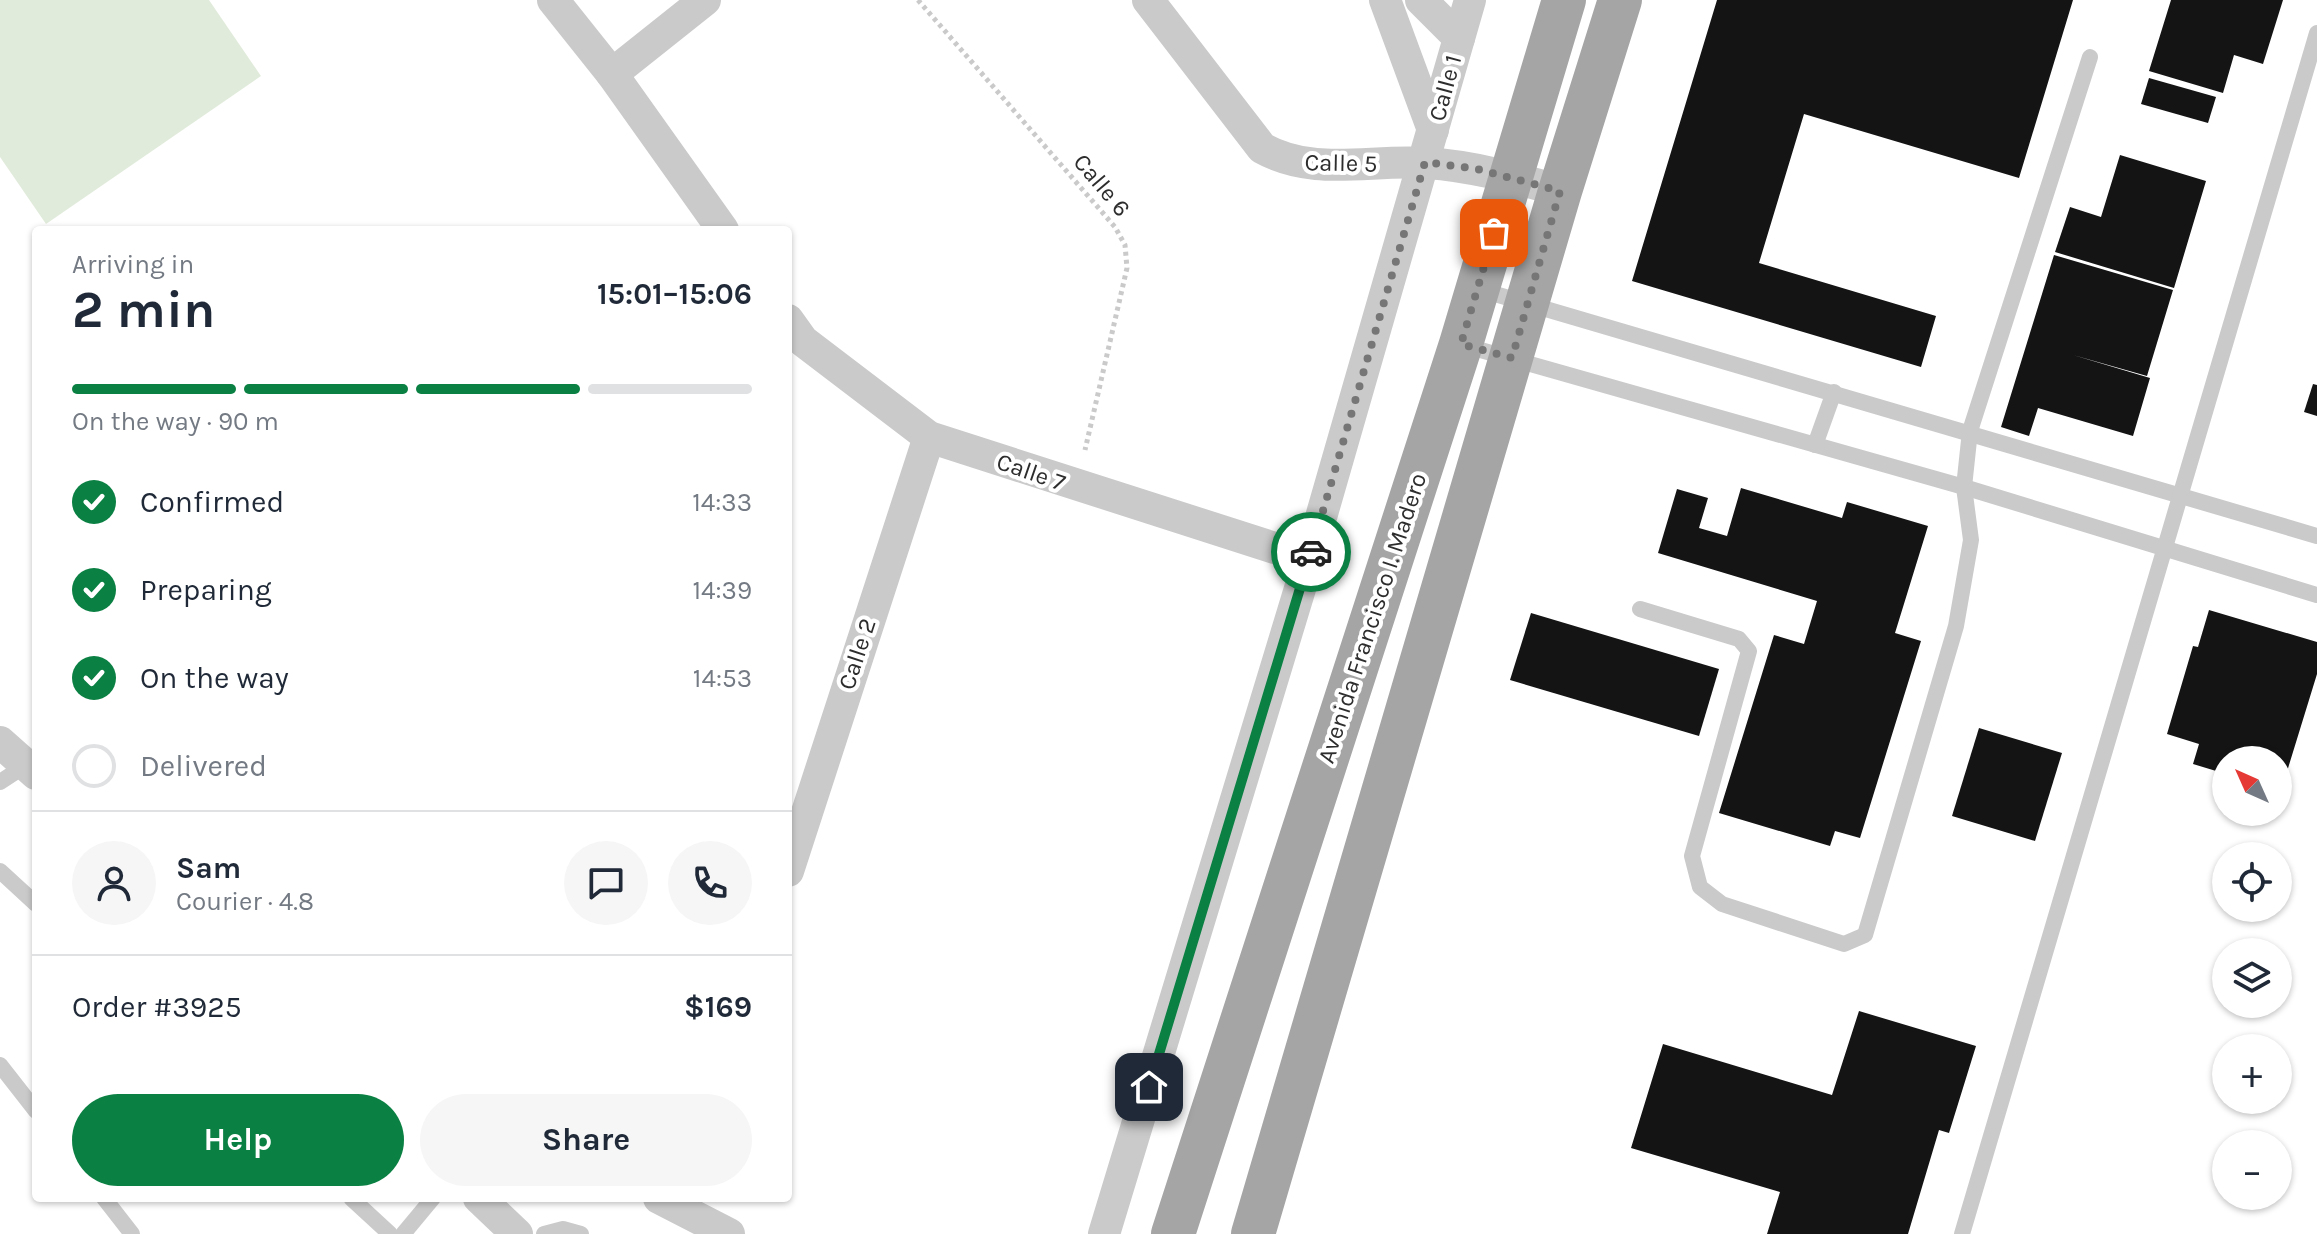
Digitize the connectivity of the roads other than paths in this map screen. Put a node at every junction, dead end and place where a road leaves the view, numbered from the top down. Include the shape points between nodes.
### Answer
1 (553, 0) edge
2 (705, 0) edge
3 (1148, 0) edge
4 (1385, 0) edge
5 (1421, 0) edge
6 (1470, 0) edge
7 (1564, 0) edge
8 (1620, 0) edge
9 (2317, 33) edge
10 (1459, 38) junction
11 (2090, 57) dead end
12 (612, 74) junction
13 (1433, 130) junction
14 (1425, 162) junction
15 (1512, 177) junction
16 (1560, 191) junction
17 (720, 226) edge
18 (1477, 289) junction
19 (1528, 304) junction
20 (793, 335) edge
21 (1461, 344) junction
22 (1512, 358) junction
23 (1834, 392) junction
24 (1970, 431) junction
25 (929, 437) junction
26 (1815, 445) junction
27 (1964, 487) junction
28 (2180, 496) junction
29 (2317, 536) edge
30 (2164, 551) junction
31 (1309, 559) junction
32 (2317, 595) edge
33 (1640, 609) dead end
34 (0, 742) edge
35 (21, 774) edge
36 (792, 859) edge
37 (0, 871) edge
38 (32, 900) edge
39 (0, 1065) edge
40 (32, 1106) edge
41 (107, 1202) edge
42 (355, 1202) edge
43 (430, 1202) edge
44 (483, 1202) edge
45 (674, 1202) edge
46 (132, 1234) edge
47 (390, 1234) edge
48 (403, 1234) edge
49 (517, 1234) edge
50 (544, 1234) edge
51 (581, 1234) edge
52 (729, 1234) edge
53 (1104, 1234) edge
54 (1173, 1234) edge
55 (1253, 1234) edge
56 (1962, 1234) edge

1 - 12 street
2 - 12 street
3 - 14 street, Calle 5 via 1262,148 1311,166
4 - 13 street
5 - 10 street
6 - 10 street, Calle 1
7 - 15 main road, Avenida Francisco I. Madero
8 - 16 main road
9 - 28 lane
10 - 13 street, Calle 1
11 - 24 lane
12 - 17 street
13 - 14 street, Calle 1
14 - 15 street, Calle 5
14 - 31 street, Calle 1
15 - 16 street, Calle 5
15 - 18 main road, Avenida Francisco I. Madero
16 - 19 main road
18 - 19 lane
18 - 21 main road, Avenida Francisco I. Madero
19 - 22 main road
19 - 23 lane
20 - 25 street, Calle 7
21 - 22 lane
21 - 54 main road, Avenida Francisco I. Madero
22 - 26 lane
22 - 55 main road
23 - 24 lane
23 - 26 lane
24 - 27 lane
24 - 28 lane
25 - 31 street, Calle 7
25 - 36 street, Calle 2
26 - 27 lane
27 - 30 lane
27 - 33 lane via 1971,540 1956,626 1865,935 1844,944 1722,904 1700,887 1692,856 1749,651 1739,639
28 - 29 lane
28 - 30 lane
30 - 32 lane
30 - 56 lane
31 - 53 street, Calle 1
34 - 35 street
37 - 38 lane
39 - 40 lane
41 - 46 lane
42 - 47 lane
43 - 48 lane
44 - 49 street
45 - 52 street
50 - 51 lane via 563,1229

